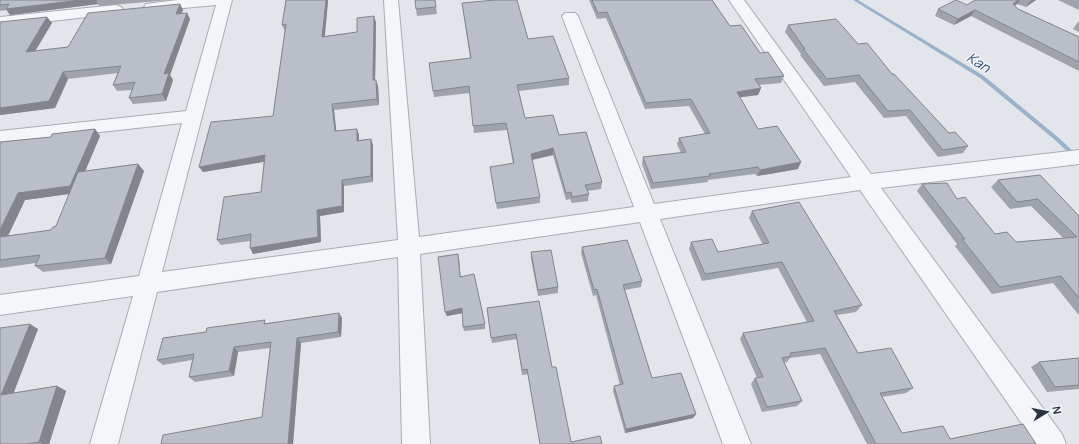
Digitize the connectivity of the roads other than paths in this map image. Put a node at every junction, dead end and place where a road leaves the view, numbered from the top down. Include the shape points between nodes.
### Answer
1 (224, 0) edge
2 (391, 0) edge
3 (736, 0) edge
4 (570, 16) dead end
5 (0, 22) edge
6 (193, 116) junction
7 (0, 137) edge
8 (1079, 157) edge
9 (867, 182) junction
10 (646, 213) junction
11 (409, 247) junction
12 (148, 284) junction
13 (0, 305) edge
14 (104, 444) edge
15 (416, 444) edge
16 (737, 444) edge
17 (1052, 444) edge

1 - 5 street
1 - 6 street
2 - 11 street
3 - 9 street
4 - 10 street
6 - 7 street
6 - 12 street
8 - 9 street
9 - 10 street
9 - 17 street
10 - 11 street
10 - 16 street
11 - 12 street
11 - 15 street
12 - 13 street
12 - 14 street

